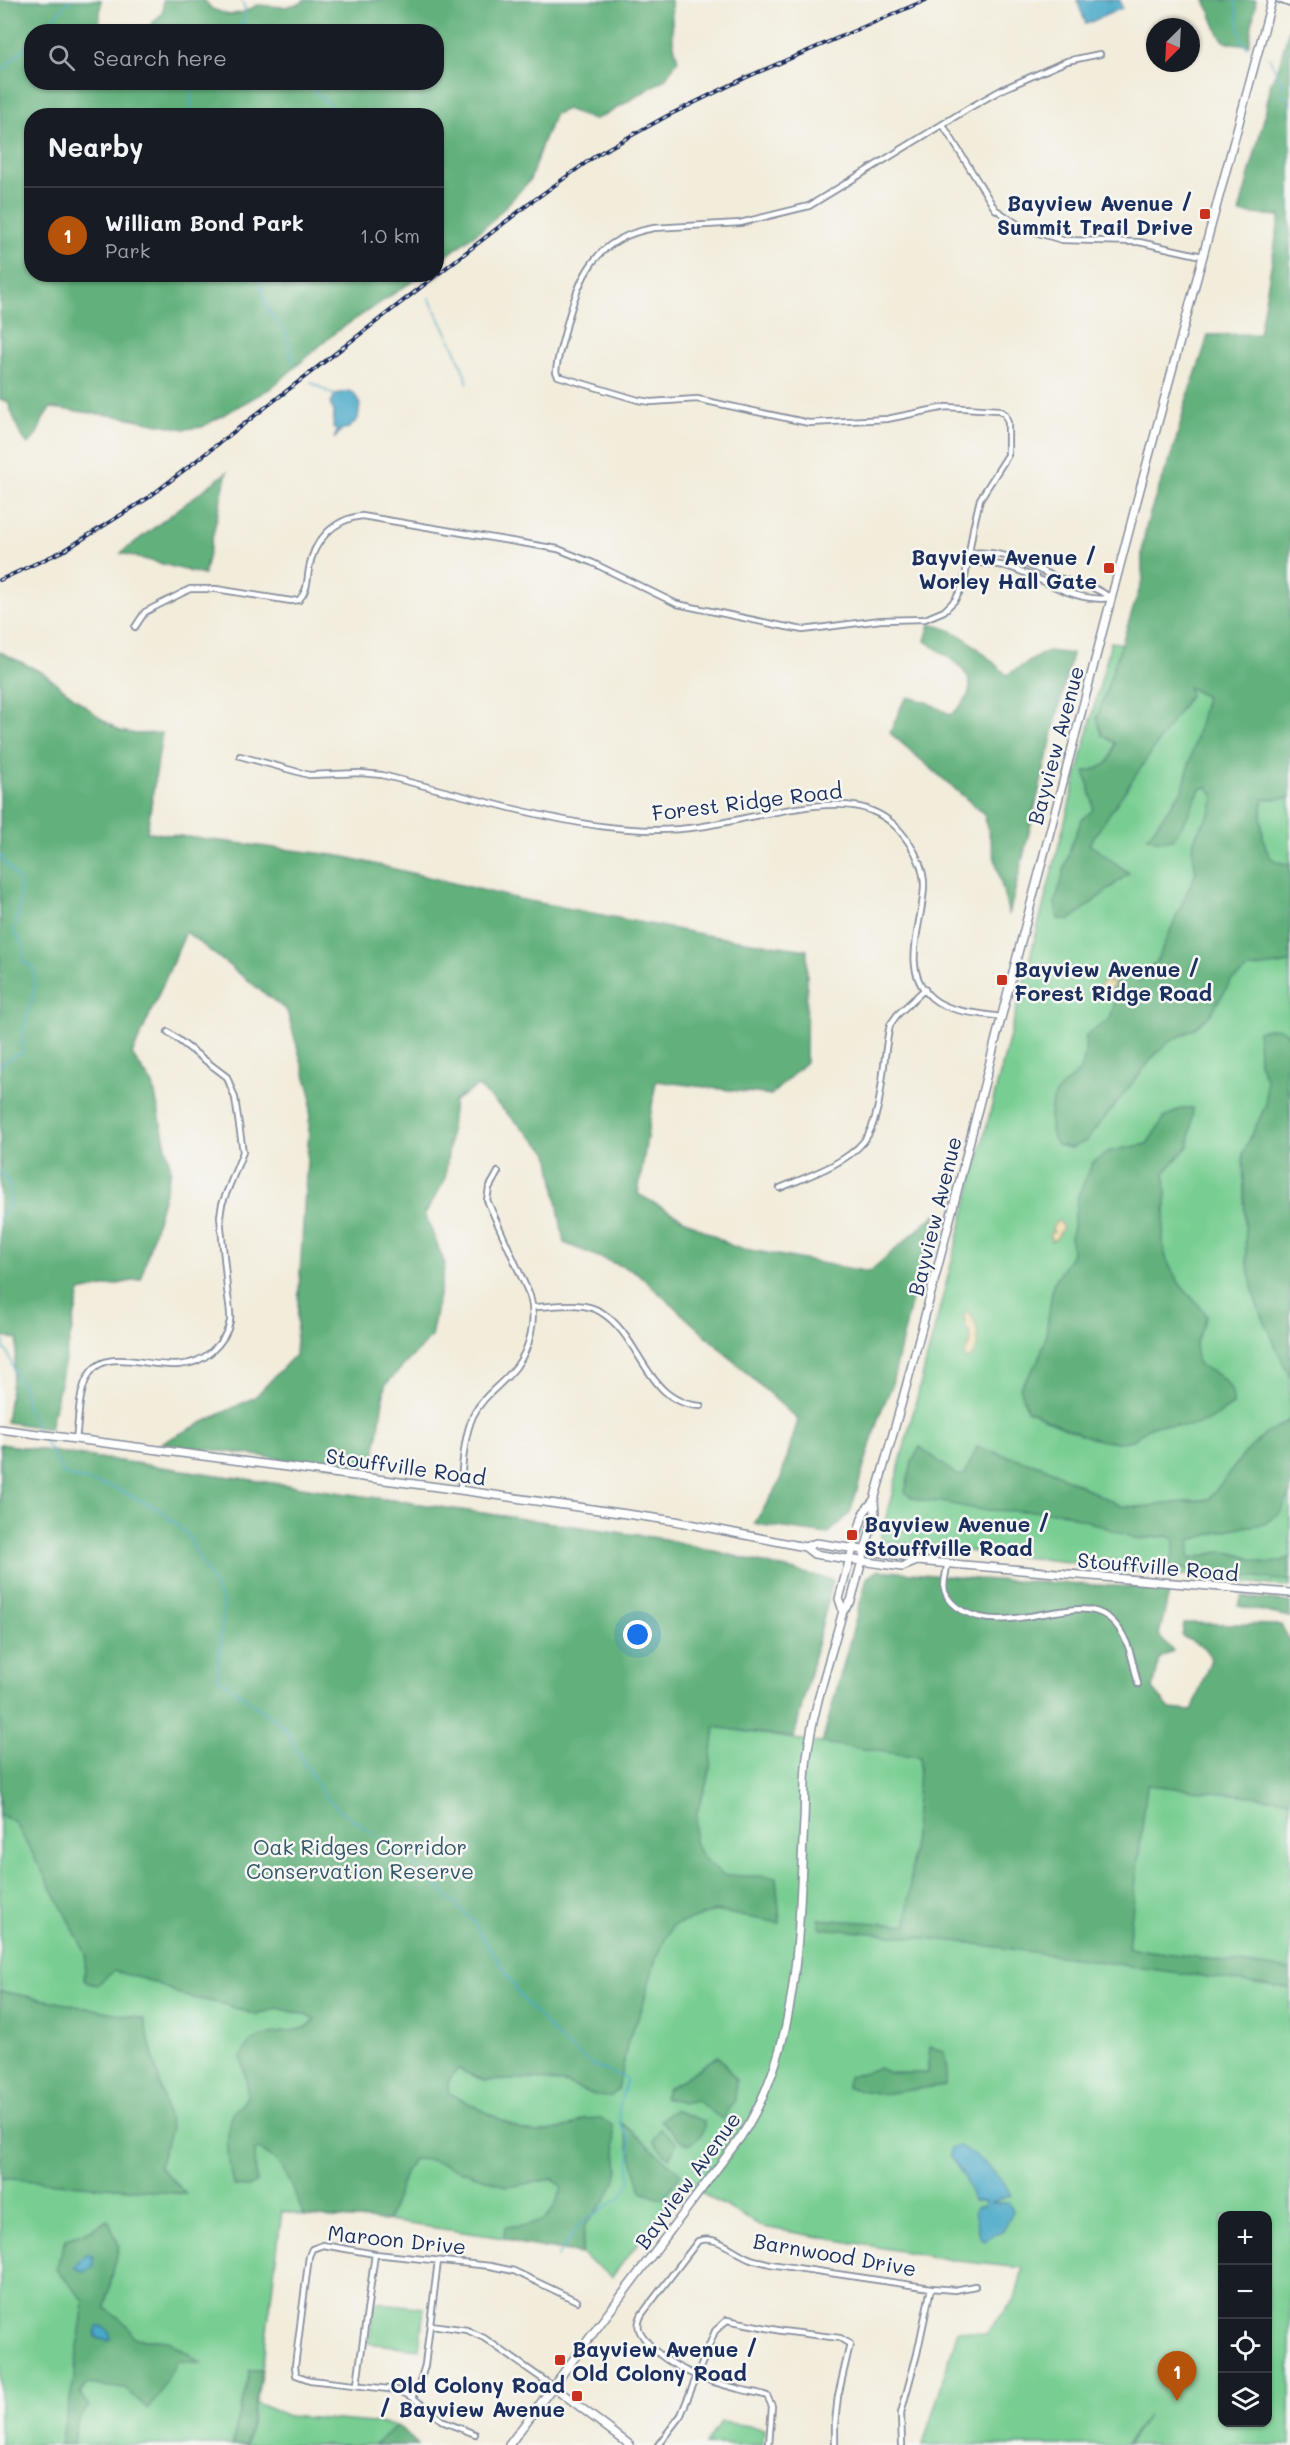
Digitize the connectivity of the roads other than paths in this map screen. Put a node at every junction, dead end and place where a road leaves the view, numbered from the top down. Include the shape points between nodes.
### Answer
1 (1272, 0) edge
2 (1280, 0) edge
3 (1290, 4) edge
4 (1100, 54) dead end
5 (943, 125) junction
6 (1202, 256) junction
7 (970, 553) junction
8 (1110, 598) junction
9 (135, 627) dead end
10 (240, 756) dead end
11 (925, 989) junction
12 (1001, 1017) junction
13 (168, 1032) dead end
14 (498, 1172) dead end
15 (780, 1188) dead end
16 (533, 1307) junction
17 (701, 1406) dead end
18 (0, 1429) edge
19 (76, 1439) junction
20 (460, 1490) junction
21 (874, 1500) junction
22 (805, 1547) junction
23 (853, 1549) junction
24 (865, 1550) junction
25 (850, 1560) junction
26 (862, 1561) junction
27 (916, 1561) junction
28 (947, 1564) junction
29 (1290, 1593) edge
30 (843, 1611) junction
31 (1138, 1684) dead end
32 (375, 2254) junction
33 (438, 2260) junction
34 (975, 2286) dead end
35 (931, 2288) junction
36 (577, 2301) dead end
37 (431, 2325) junction
38 (698, 2375) junction
39 (357, 2384) junction
40 (554, 2387) junction
41 (412, 2397) junction
42 (475, 2434) dead end
43 (509, 2445) edge
44 (630, 2445) edge
45 (658, 2445) edge
46 (769, 2445) edge
47 (835, 2445) edge
48 (902, 2445) edge

1 - 6 main road, Bayview Avenue
2 - 3 street
4 - 5 street via 1067,61 1003,90
5 - 6 street via 995,209 1025,229 1062,240 1139,242
5 - 7 street via 809,206 740,223 654,228 623,238 606,249 582,277 556,372 573,382 638,400 697,399 809,423 886,419 946,407 999,410 1008,423 1008,455 980,499
6 - 8 main road, Bayview Avenue
7 - 8 street via 1015,557 1058,577 1100,589
7 - 8 street via 975,562 1012,568 1054,588 1096,600
7 - 9 street via 964,584 944,611 925,619 803,630 677,604 558,549 355,517 332,527 320,538 312,554 306,593 299,600 190,589 145,612
8 - 12 main road, Bayview Avenue
10 - 11 street, Forest Ridge Road via 309,775 382,775 570,822 619,829 700,827 824,805 859,806 895,825 916,855 924,883 915,970
11 - 12 street via 946,1006
11 - 15 street via 891,1025 876,1113 865,1140 836,1163
12 - 21 main road, Bayview Avenue via 927,1312
13 - 19 street via 227,1077 238,1113 243,1152 220,1215 230,1320 220,1344 192,1364 162,1365 118,1359 102,1364 86,1380
14 - 16 street via 487,1200
16 - 17 street via 571,1306 601,1312 619,1328 656,1383 676,1401
16 - 20 street via 530,1340 516,1368 491,1390 473,1416 465,1442
18 - 19 main road, Stouffville Road
19 - 20 main road, Stouffville Road
20 - 22 main road, Stouffville Road via 675,1521
21 - 23 main road, Bayview Avenue via 864,1512
21 - 24 main road, Bayview Avenue via 875,1514
22 - 23 main road, Stouffville Road via 816,1543
22 - 25 main road, Stouffville Road via 814,1554
23 - 24 main road, Stouffville Road
23 - 25 main road, Bayview Avenue
24 - 26 main road, Bayview Avenue
24 - 27 main road, Stouffville Road
25 - 26 main road, Stouffville Road
25 - 30 main road, Bayview Avenue via 839,1599
26 - 27 main road, Stouffville Road via 902,1567
26 - 30 main road, Bayview Avenue via 851,1601
27 - 28 main road, Stouffville Road
28 - 29 main road, Stouffville Road
28 - 31 street via 945,1592 956,1608 976,1618 998,1621 1076,1609 1100,1612 1124,1636
30 - 40 main road, Bayview Avenue via 807,1758 796,1966 787,2022 771,2078 752,2121
32 - 33 street, Maroon Drive
32 - 39 street
32 - 39 street, Maroon Drive via 323,2245 312,2249 309,2256 296,2375
33 - 36 street, Maroon Drive via 514,2271
33 - 37 street
34 - 35 street, Barnwood Drive via 955,2290
35 - 38 street, Barnwood Drive via 770,2264 750,2259 713,2240 698,2241 638,2323 638,2331 659,2354
35 - 48 street via 901,2413
37 - 40 street via 467,2330 484,2338
37 - 41 street via 423,2373
38 - 45 street via 681,2415
38 - 46 street via 766,2396 772,2406
38 - 47 street via 715,2331 727,2320 846,2340 850,2350 838,2396
39 - 41 street, Maroon Drive via 397,2390
40 - 43 main road, Bayview Avenue
40 - 44 main road
41 - 42 street, Maroon Drive via 444,2422

